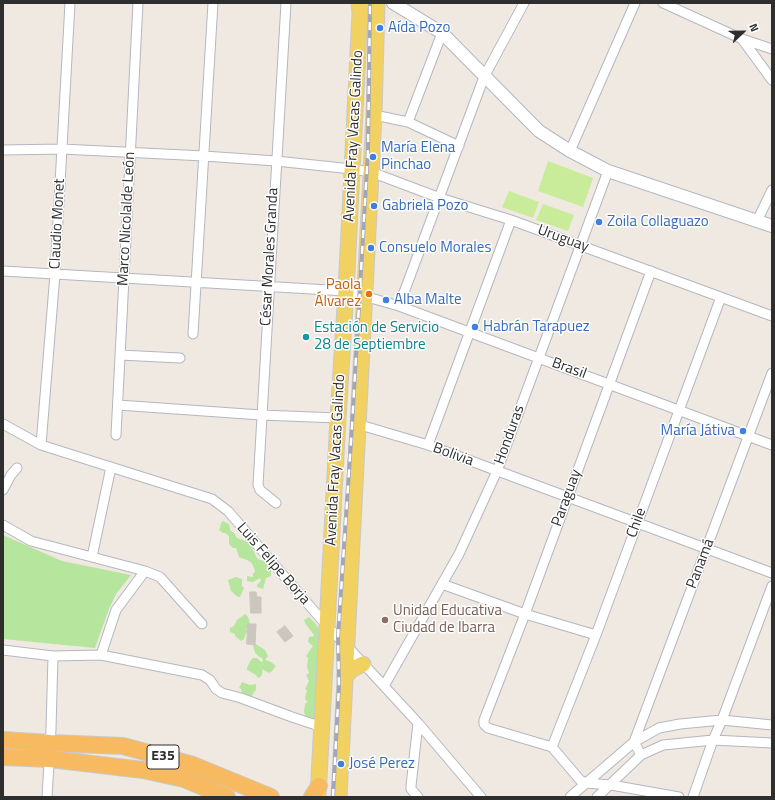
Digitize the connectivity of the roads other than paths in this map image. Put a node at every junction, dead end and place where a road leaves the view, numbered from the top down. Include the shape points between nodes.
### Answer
1 (70, 3) edge
2 (138, 3) edge
3 (213, 3) edge
4 (286, 3) edge
5 (359, 3) edge
6 (377, 3) edge
7 (393, 3) edge
8 (524, 3) edge
9 (635, 3) edge
10 (663, 3) edge
11 (442, 33) junction
12 (742, 39) junction
13 (772, 49) edge
14 (484, 78) junction
15 (772, 80) edge
16 (374, 114) junction
17 (408, 122) junction
18 (459, 146) junction
19 (62, 149) junction
20 (3, 150) edge
21 (570, 151) junction
22 (130, 153) junction
23 (204, 156) junction
24 (276, 161) junction
25 (352, 169) junction
26 (608, 171) junction
27 (371, 172) junction
28 (772, 190) edge
29 (440, 198) junction
30 (511, 220) junction
31 (757, 221) junction
32 (772, 226) edge
33 (581, 246) junction
34 (3, 271) edge
35 (650, 271) junction
36 (55, 274) junction
37 (124, 278) junction
38 (196, 282) junction
39 (269, 286) junction
40 (346, 291) junction
41 (365, 296) junction
42 (720, 297) junction
43 (400, 306) junction
44 (772, 316) edge
45 (469, 332) junction
46 (193, 334) dead end
47 (120, 355) junction
48 (180, 358) dead end
49 (539, 358) junction
50 (772, 372) edge
51 (609, 384) junction
52 (118, 405) junction
53 (679, 410) junction
54 (261, 415) junction
55 (338, 418) junction
56 (3, 424) edge
57 (357, 424) junction
58 (116, 435) dead end
59 (748, 436) junction
60 (41, 444) junction
61 (428, 445) junction
62 (772, 445) edge
63 (111, 467) junction
64 (18, 468) dead end
65 (497, 471) junction
66 (3, 490) edge
67 (568, 496) junction
68 (276, 502) dead end
69 (637, 523) junction
70 (3, 525) edge
71 (706, 549) junction
72 (92, 557) junction
73 (145, 571) junction
74 (772, 573) edge
75 (442, 584) junction
76 (772, 586) edge
77 (525, 614) junction
78 (202, 624) dead end
79 (327, 626) junction
80 (596, 635) junction
81 (348, 647) junction
82 (3, 650) edge
83 (101, 655) junction
84 (53, 656) junction
85 (363, 664) junction
86 (346, 676) junction
87 (384, 686) junction
88 (722, 720) junction
89 (418, 723) junction
90 (772, 725) edge
91 (322, 727) junction
92 (3, 740) edge
93 (713, 740) junction
94 (634, 742) junction
95 (50, 743) junction
96 (772, 743) edge
97 (552, 747) junction
98 (641, 755) junction
99 (3, 757) edge
100 (50, 759) junction
101 (586, 783) junction
102 (611, 785) junction
103 (317, 793) edge
104 (47, 797) edge
105 (226, 797) edge
106 (271, 797) edge
107 (339, 797) edge
108 (418, 797) edge
109 (481, 797) edge
110 (570, 797) edge
111 (597, 797) edge
112 (679, 797) edge
113 (693, 797) edge

1 - 19 street, Claudio Monet
2 - 22 street, Marco Nicolalde León
3 - 23 street
4 - 24 street, César Morales Granda
5 - 25 main road, Avenida Fray Vacas Galindo
6 - 16 main road, Avenida Fray Vacas Galindo
7 - 11 street
8 - 14 street
9 - 21 street
10 - 12 street
11 - 14 street
11 - 17 street
12 - 13 street
12 - 15 street
14 - 18 street
14 - 21 street via 539,131
16 - 17 street
16 - 27 main road, Avenida Fray Vacas Galindo
17 - 18 street
18 - 29 street
19 - 20 street, Uruguay
19 - 22 street, Uruguay
19 - 36 street, Claudio Monet
21 - 26 street
22 - 23 street, Uruguay
22 - 37 street, Marco Nicolalde León
23 - 24 street, Uruguay
23 - 38 street
24 - 25 street, Uruguay
24 - 39 street, César Morales Granda
25 - 27 street, Uruguay
25 - 40 main road, Avenida Fray Vacas Galindo
26 - 31 street
26 - 33 street, Honduras
27 - 29 street, Uruguay
27 - 41 main road, Avenida Fray Vacas Galindo
28 - 31 street
29 - 30 street, Uruguay
29 - 43 street
30 - 33 street, Uruguay
30 - 45 street
31 - 32 street
33 - 35 street, Uruguay
33 - 49 street, Honduras
34 - 36 street, Brasil
35 - 42 street, Uruguay
35 - 51 street, Paraguay
36 - 37 street, Brasil
36 - 60 street, Claudio Monet
37 - 38 street, Brasil
37 - 47 street, Marco Nicolalde León
38 - 39 street, Brasil
38 - 46 street
39 - 40 street, Brasil
39 - 54 street, César Morales Granda
40 - 41 street, Brasil
40 - 55 main road, Avenida Fray Vacas Galindo
41 - 43 street, Brasil
41 - 57 main road, Avenida Fray Vacas Galindo
42 - 44 street, Uruguay
42 - 53 street, Chile
43 - 45 street, Brasil
45 - 49 street, Brasil
45 - 61 street
47 - 48 street
47 - 52 street, Marco Nicolalde León
49 - 51 street, Brasil
49 - 65 street, Honduras
50 - 59 street, Panamá
51 - 53 street, Brasil
51 - 67 street, Paraguay
52 - 54 street
52 - 58 street, Marco Nicolalde León
53 - 59 street, Brasil
53 - 69 street, Chile
54 - 55 street
54 - 68 street, César Morales Granda via 258,485 260,490
55 - 79 main road, Avenida Fray Vacas Galindo
56 - 60 street, Luis Felipe Borja
57 - 61 street, Bolivia
57 - 81 main road, Avenida Fray Vacas Galindo
59 - 62 street, Brasil
59 - 71 street, Panamá
60 - 63 street, Luis Felipe Borja
61 - 65 street, Bolivia
63 - 72 street
63 - 79 street, Luis Felipe Borja via 212,499 228,511
64 - 66 street
65 - 67 street, Bolivia
65 - 75 street, Honduras via 459,554
67 - 69 street, Bolivia
67 - 77 street, Paraguay
69 - 71 street, Bolivia
69 - 80 street, Chile
70 - 72 street via 31,541
71 - 74 street, Bolivia
71 - 94 street, Panamá
72 - 73 street
73 - 78 street via 160,577
73 - 83 street via 116,610
75 - 77 street
75 - 87 street, Honduras
76 - 88 street
77 - 80 street
77 - 97 street, Paraguay via 484,724 488,728
79 - 81 street, Luis Felipe Borja
79 - 91 main road, Avenida Fray Vacas Galindo
80 - 97 street, Chile
81 - 85 street, Luis Felipe Borja
81 - 86 main road, Avenida Fray Vacas Galindo
82 - 84 street
83 - 84 street
83 - 91 street via 202,675 222,693
84 - 95 street
85 - 86 main road via 351,670
85 - 87 street, Luis Felipe Borja
86 - 107 main road, Avenida Fray Vacas Galindo
87 - 89 street, Luis Felipe Borja
88 - 90 street
88 - 93 street
88 - 94 street via 659,728
89 - 108 street via 411,789
89 - 109 street, Luis Felipe Borja
91 - 103 main road, Avenida Fray Vacas Galindo
92 - 95 highway, E35
93 - 96 street
93 - 98 street via 663,745
93 - 113 street
94 - 98 street
94 - 101 street
95 - 100 street
95 - 106 highway, E35 via 123,746 193,766
97 - 101 street via 580,780
98 - 102 street
99 - 100 highway, E35
100 - 104 street
100 - 105 highway, E35 via 143,770 184,779
101 - 102 street
101 - 110 street
102 - 111 street
102 - 112 street

